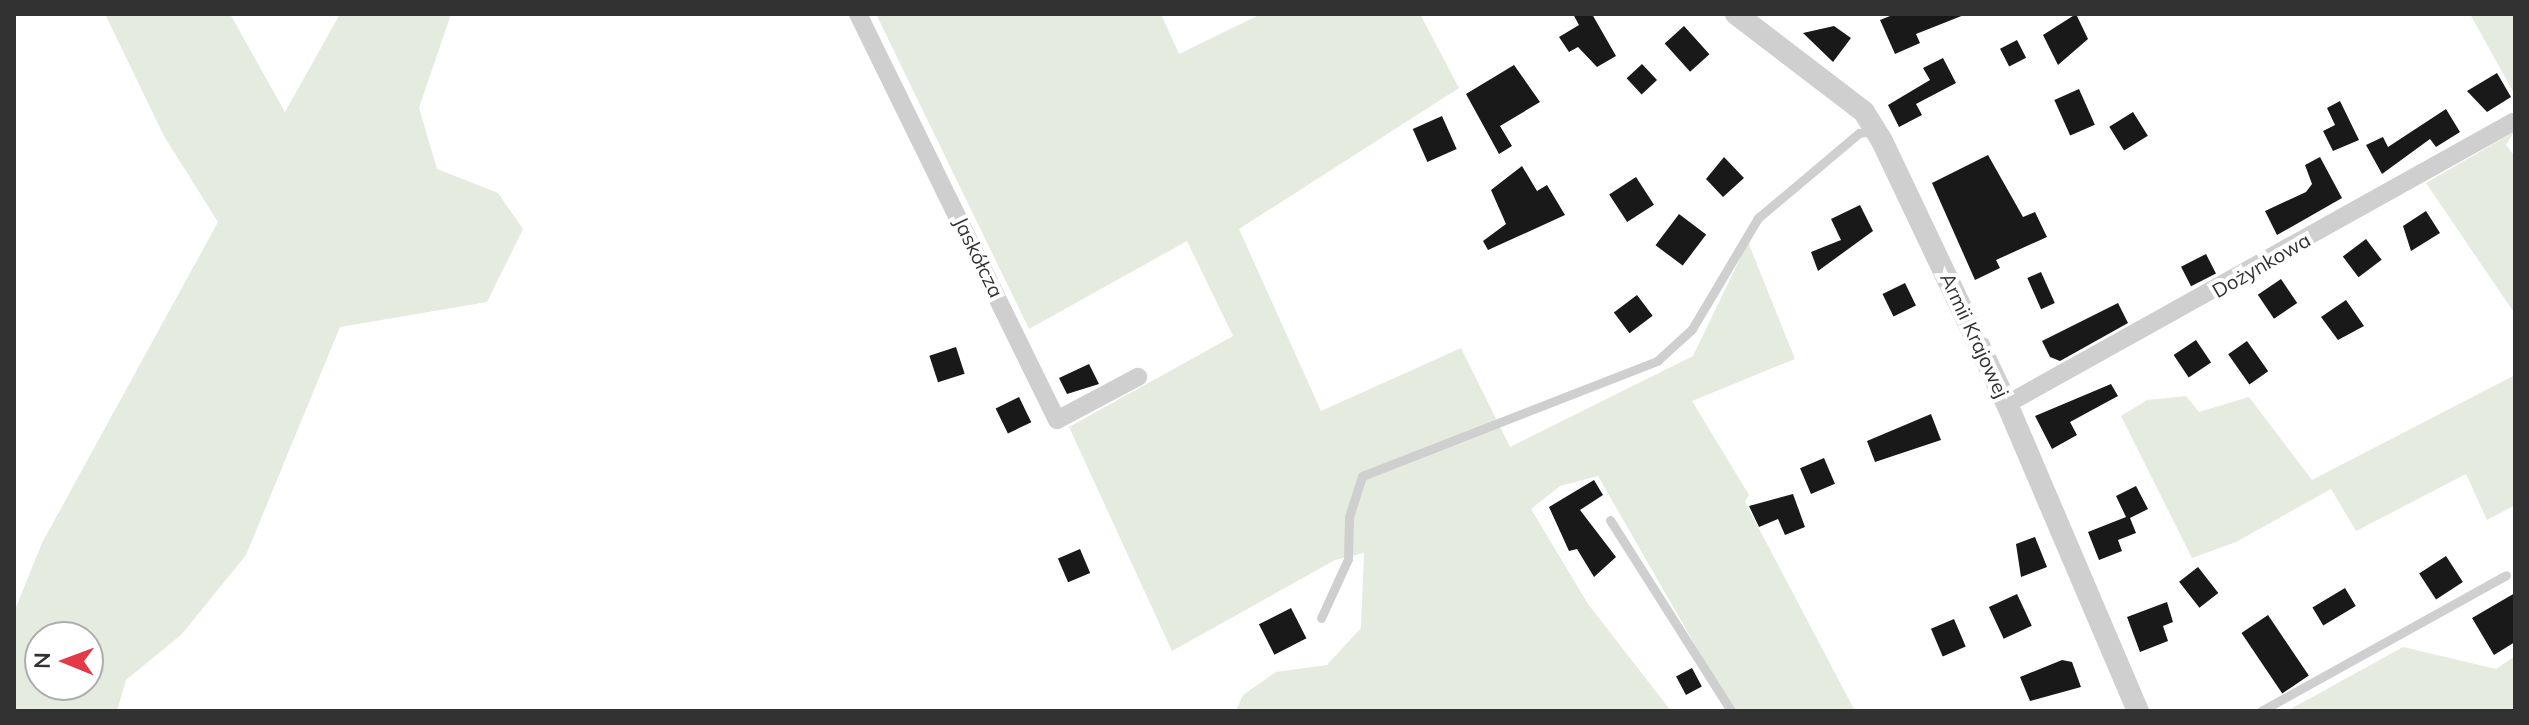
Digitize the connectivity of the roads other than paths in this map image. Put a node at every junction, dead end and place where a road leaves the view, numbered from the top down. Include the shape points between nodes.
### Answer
1 (858, 14) edge
2 (1736, 14) edge
3 (2513, 122) dead end
4 (1876, 131) junction
5 (1138, 377) dead end
6 (2007, 404) junction
7 (1610, 520) dead end
8 (2506, 575) dead end
9 (1321, 618) dead end
10 (1731, 711) edge
11 (2138, 711) edge
12 (2261, 711) edge

1 - 5 street, Jaskółcza via 1057,420
2 - 4 street, Armii Krajowej via 1864,112
3 - 6 street, Dożynkowa
4 - 6 street, Armii Krajowej
4 - 9 lane via 1859,133 1758,218 1692,329 1657,361 1362,476 1349,517 1348,559
6 - 11 street, Armii Krajowej
7 - 10 lane
8 - 12 lane

